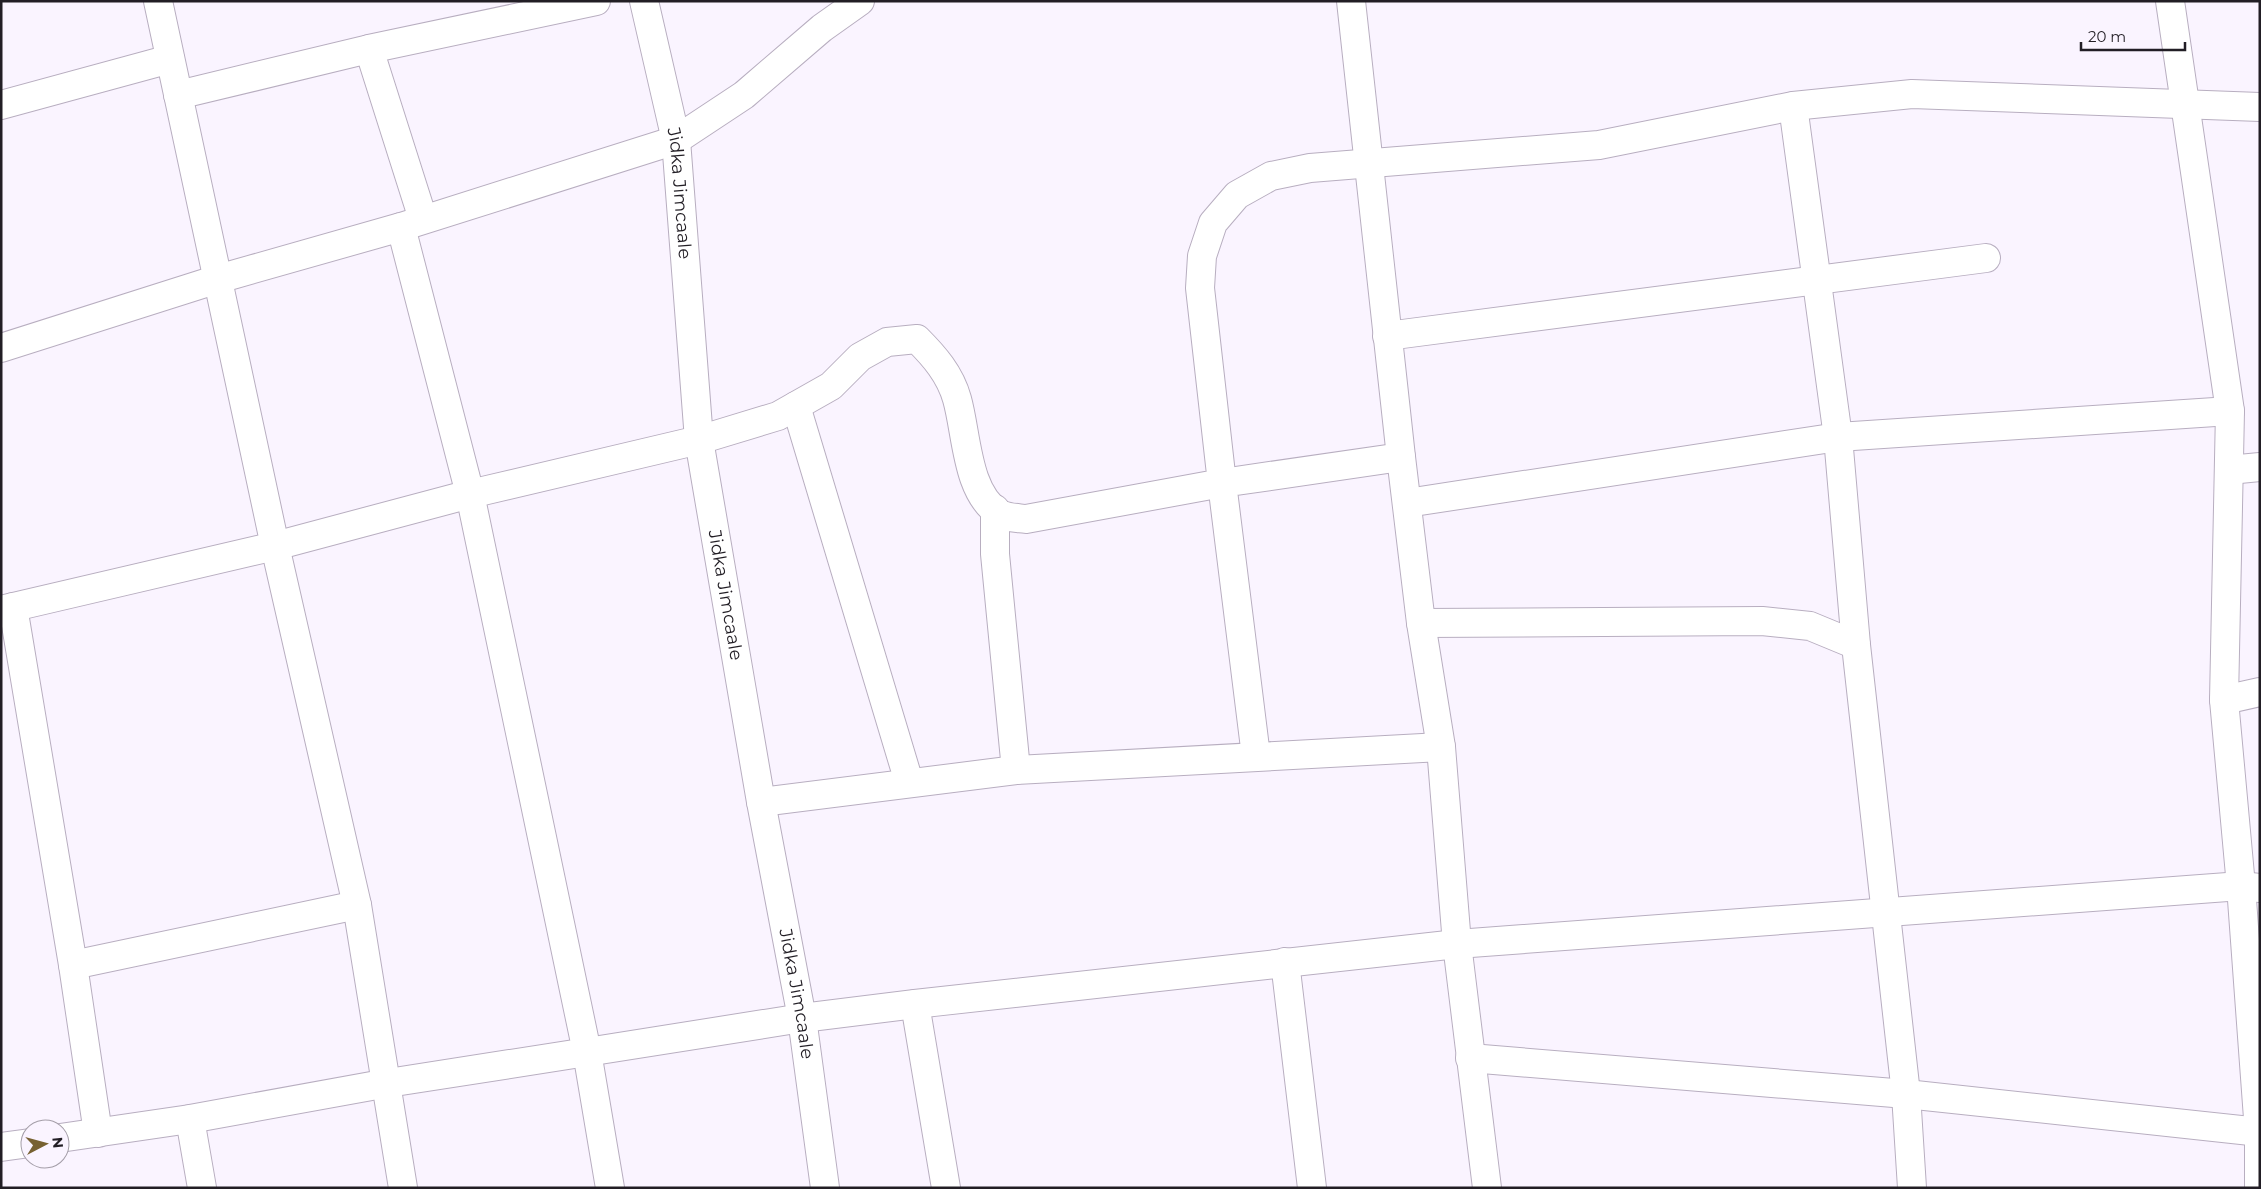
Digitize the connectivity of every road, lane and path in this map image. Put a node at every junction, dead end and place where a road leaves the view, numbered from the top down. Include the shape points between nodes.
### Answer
1 (158, 1) edge
2 (596, 1) edge
3 (644, 1) edge
4 (860, 1) edge
5 (1351, 1) edge
6 (2170, 1) edge
7 (369, 49) junction
8 (170, 59) junction
9 (178, 95) junction
10 (1, 105) edge
11 (1793, 106) junction
12 (2184, 106) junction
13 (2260, 107) edge
14 (676, 140) junction
15 (1368, 164) junction
16 (412, 223) junction
17 (1986, 258) dead end
18 (218, 279) junction
19 (1818, 280) junction
20 (1387, 336) junction
21 (1, 348) edge
22 (796, 406) junction
23 (2230, 410) junction
24 (1838, 437) junction
25 (699, 440) junction
26 (1401, 457) junction
27 (2260, 467) edge
28 (2229, 470) junction
29 (1222, 483) junction
30 (470, 494) junction
31 (1407, 503) junction
32 (995, 509) junction
33 (275, 546) junction
34 (7, 608) edge
35 (1421, 623) junction
36 (1856, 645) junction
37 (2260, 692) edge
38 (2224, 700) junction
39 (1441, 747) junction
40 (1256, 756) junction
41 (1016, 770) junction
42 (908, 782) junction
43 (761, 802) junction
44 (2251, 887) edge
45 (357, 905) junction
46 (1887, 912) junction
47 (1457, 944) junction
48 (1285, 962) junction
49 (73, 965) junction
50 (915, 1004) junction
51 (802, 1018) junction
52 (587, 1052) junction
53 (1470, 1058) junction
54 (388, 1083) junction
55 (1906, 1094) junction
56 (190, 1119) junction
57 (98, 1132) junction
58 (2259, 1132) edge
59 (70, 1136) edge
60 (20, 1144) edge
61 (1, 1147) edge
62 (202, 1188) edge
63 (403, 1188) edge
64 (610, 1188) edge
65 (825, 1188) edge
66 (946, 1188) edge
67 (1312, 1188) edge
68 (1487, 1188) edge
69 (1912, 1188) edge
70 (2259, 1188) edge

1 - 8 street
2 - 7 street
3 - 14 street, Jidka Jimcaale
4 - 14 street via 822,28 744,95
5 - 15 street
6 - 12 street
7 - 9 street
7 - 16 street
8 - 9 street
8 - 10 street
9 - 18 street
11 - 12 street via 1912,94
11 - 15 street via 1599,145
11 - 19 street
12 - 13 street
12 - 23 street
14 - 16 street
14 - 25 street, Jidka Jimcaale
15 - 20 street
15 - 29 street via 1310,168 1271,176 1237,195 1213,222 1202,256 1200,288
16 - 18 street
16 - 30 street
17 - 19 street
18 - 21 street
18 - 33 street
19 - 20 street
19 - 24 street
20 - 26 street
22 - 25 street via 778,416
22 - 32 street via 831,386 867,353 887,342 916,339 939,362 957,397 977,484 986,502
22 - 42 street
23 - 24 street
23 - 28 street
24 - 31 street
24 - 36 street
25 - 30 street
25 - 43 street, Jidka Jimcaale
26 - 29 street
26 - 31 street
27 - 28 street
28 - 38 street
29 - 32 street via 1026,519 1001,515
29 - 40 street
30 - 33 street
30 - 52 street
31 - 35 street
32 - 41 street via 995,554
33 - 34 street
33 - 45 street
34 - 49 street
35 - 36 street via 1762,621 1810,626
35 - 39 street
36 - 46 street
37 - 38 street
38 - 44 street
39 - 40 street
39 - 47 street
40 - 41 street
41 - 42 street
42 - 43 street
43 - 51 street, Jidka Jimcaale
44 - 46 street
44 - 58 street
45 - 49 street
45 - 54 street
46 - 47 street
46 - 55 street
47 - 48 street
47 - 53 street
48 - 50 street
48 - 67 street
49 - 57 street
50 - 51 street
50 - 66 street
51 - 52 street
51 - 65 street, Jidka Jimcaale
52 - 54 street
52 - 64 street
53 - 55 street
53 - 68 street
54 - 56 street
54 - 63 street
55 - 58 street
55 - 69 street
56 - 57 street
56 - 62 street
57 - 59 street
58 - 70 street
60 - 61 street

